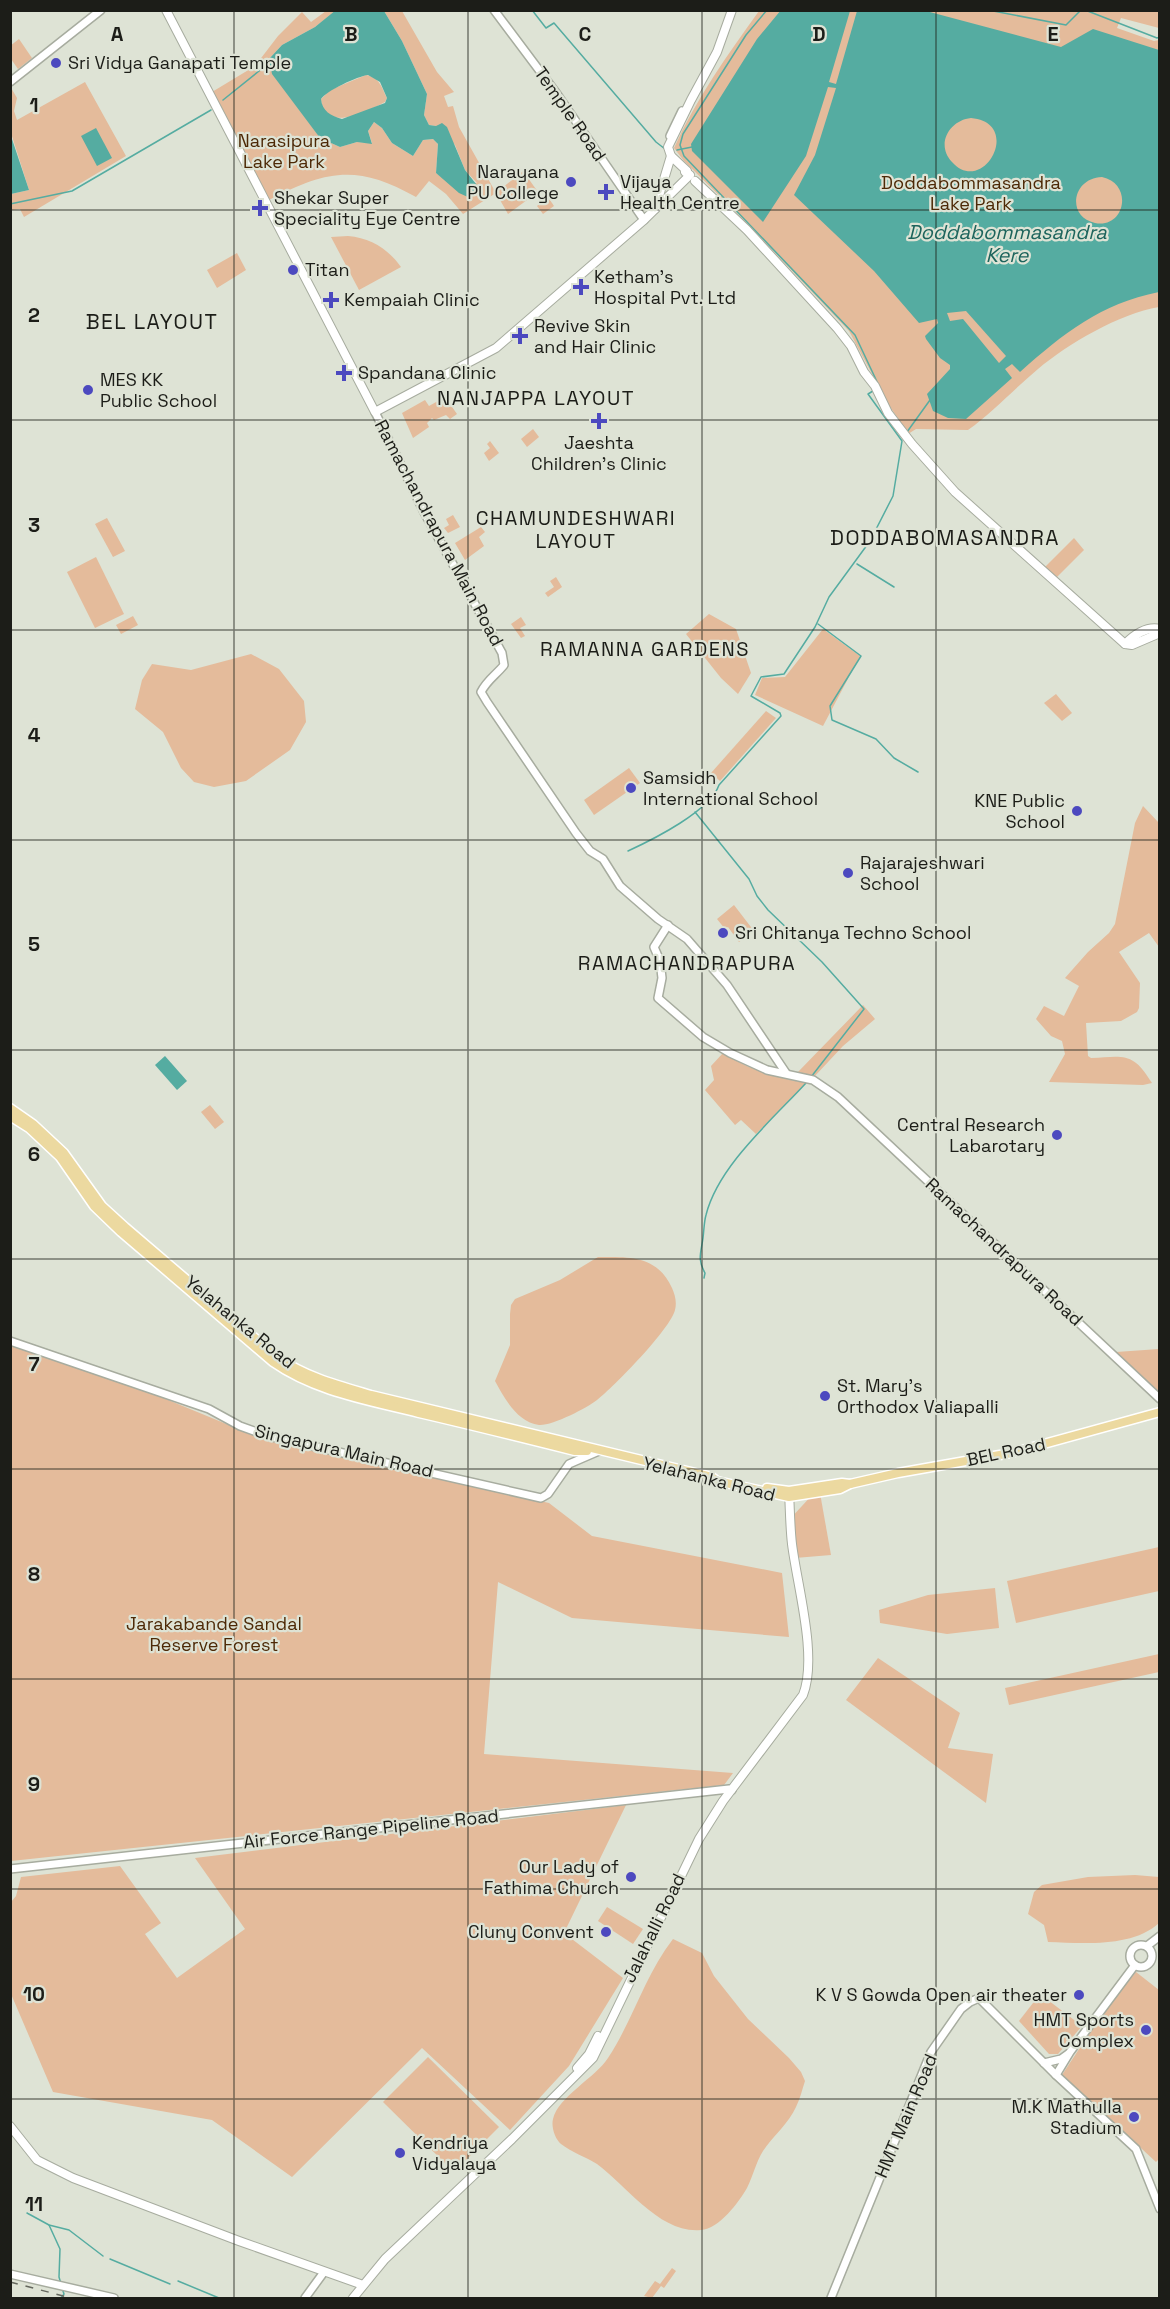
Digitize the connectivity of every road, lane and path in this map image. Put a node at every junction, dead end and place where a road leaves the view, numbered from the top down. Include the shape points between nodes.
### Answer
1 (101, 10) edge
2 (166, 10) edge
3 (732, 10) edge
4 (496, 13) edge
5 (10, 82) edge
6 (673, 158) junction
7 (690, 176) junction
8 (654, 210) junction
9 (644, 220) junction
10 (375, 412) junction
11 (1160, 631) edge
12 (668, 925) junction
13 (786, 1073) junction
14 (10, 1108) edge
15 (10, 1116) edge
16 (10, 1341) edge
17 (1160, 1399) edge
18 (1160, 1412) edge
19 (472, 1423) junction
20 (599, 1451) junction
21 (711, 1477) joint
22 (787, 1494) junction
23 (730, 1789) junction
24 (10, 1869) edge
25 (1160, 1936) edge
26 (1147, 1946) junction
27 (1135, 1965) junction
28 (1070, 2052) junction
29 (1044, 2063) junction
30 (1056, 2075) junction
31 (10, 2126) edge
32 (1160, 2209) edge
33 (324, 2272) junction
34 (10, 2274) edge
35 (363, 2285) junction
36 (114, 2298) edge
37 (305, 2298) edge
38 (353, 2298) edge
39 (831, 2298) edge

1 - 5 street
2 - 10 main road
3 - 6 main road via 717,52 668,147
4 - 9 street, Temple Road
6 - 7 main road
6 - 8 main road
7 - 8 main road
7 - 11 main road via 837,328 888,413 955,492 1125,644 1132,636 1149,629
8 - 9 main road
9 - 10 main road via 496,348
10 - 12 street, Ramachandrapura Main Road via 424,512 502,653 504,665 481,692 590,851 603,859 620,886
12 - 13 street, Ramachandrapura Main Road via 687,939 727,985
12 - 13 street, Ramachandrapura Road via 654,947 662,978 658,998 730,1053 767,1070
13 - 17 street, Ramachandrapura Road via 813,1080 838,1097
14 - 19 main road, Yelahanka Road via 64,1153 102,1206 294,1369 320,1381
15 - 19 main road, Yelahanka Road via 60,1157 94,1206 114,1226 291,1374 318,1387
16 - 20 street, Singapura Main Road via 209,1409 268,1436 541,1498 569,1464
18 - 22 main road, BEL Road via 1011,1453 898,1473 840,1489
19 - 20 main road, Yelahanka Road
20 - 21 main road, Yelahanka Road
21 - 22 main road, BEL Road
22 - 23 main road, Jalahalli Road via 808,1649 807,1683 790,1714
23 - 24 street, Air Force Range Pipeline Road
23 - 35 main road, Jalahalli Road via 687,1861 588,2064 385,2259
25 - 26 street
26 - 27 street via 1137,1945 1132,1950
26 - 27 street via 1152,1960 1146,1966
27 - 28 street
28 - 29 street
28 - 30 street
29 - 30 street, HMT Main Road
29 - 39 street, HMT Main Road via 979,1998 961,2009 931,2052
30 - 32 street, HMT Main Road via 1136,2149
31 - 33 main road via 42,2163
33 - 35 main road
33 - 37 street
34 - 36 street
35 - 38 main road, Jalahalli Road

